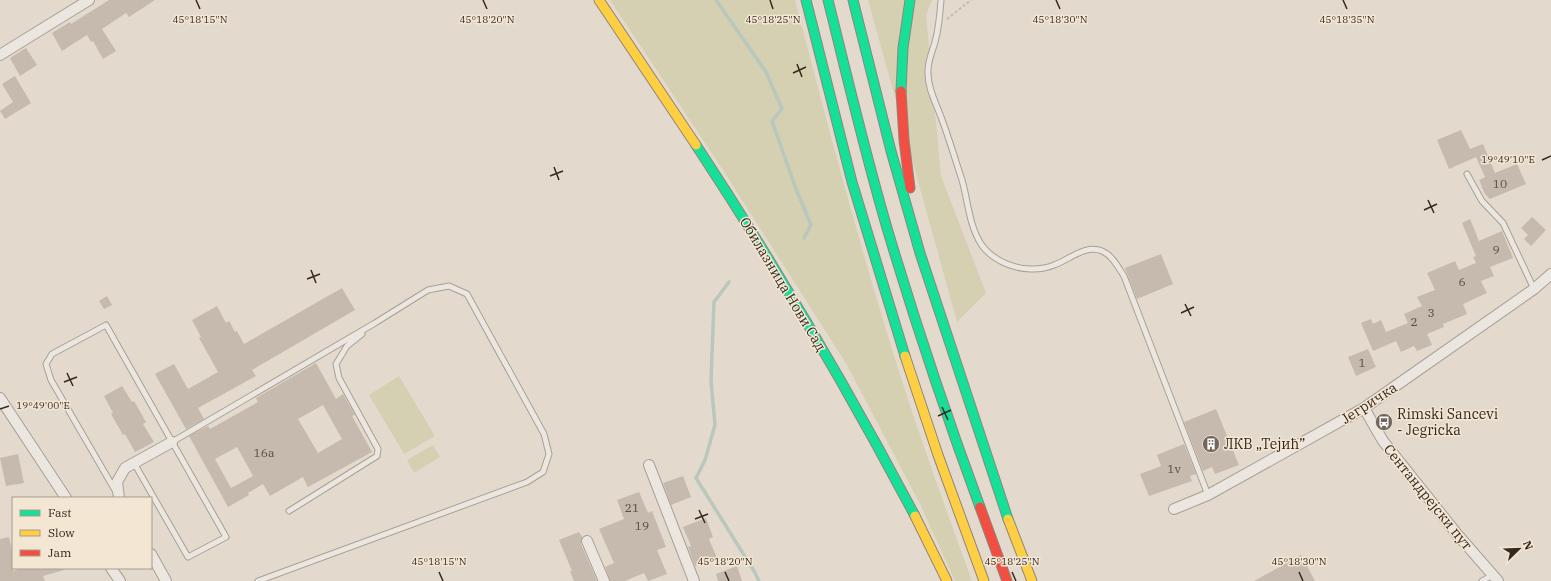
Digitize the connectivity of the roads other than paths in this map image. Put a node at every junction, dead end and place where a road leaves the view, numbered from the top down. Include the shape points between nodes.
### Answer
1 (89, 0) edge
2 (599, 0) edge
3 (806, 0) edge
4 (828, 0) edge
5 (853, 0) edge
6 (910, 0) edge
7 (941, 0) edge
8 (0, 55) edge
9 (1467, 174) dead end
10 (920, 253) junction
11 (1551, 274) edge
12 (1534, 289) junction
13 (375, 323) junction
14 (0, 398) edge
15 (1364, 408) junction
16 (172, 442) junction
17 (134, 463) junction
18 (649, 465) dead end
19 (1208, 494) junction
20 (65, 497) edge
21 (119, 497) edge
22 (1174, 509) dead end
23 (289, 511) dead end
24 (587, 541) dead end
25 (152, 556) edge
26 (112, 569) edge
27 (1496, 578) edge
28 (120, 581) edge
29 (166, 581) edge
30 (258, 581) edge
31 (604, 581) edge
32 (694, 581) edge
33 (947, 581) edge
34 (984, 581) edge
35 (1007, 581) edge
36 (1032, 581) edge
37 (1482, 581) edge

1 - 8 street
2 - 33 main road, Обилазница Нови Сад via 729,195 809,324 884,458
3 - 34 main road via 869,242 924,413
4 - 35 main road via 868,160 910,304
5 - 10 main road
6 - 10 main road via 901,67 901,104 903,139
7 - 19 lane via 935,42 929,57 931,93 942,118 976,233 982,245 1007,264 1026,269 1054,266 1092,249 1103,251 1114,261 1124,276
9 - 12 lane via 1482,201 1503,223
10 - 36 main road via 1013,533
11 - 12 street, Јегричка
12 - 15 street, Јегричка
13 - 16 lane
13 - 23 lane via 347,346 336,364 339,378 378,449 378,456
13 - 30 lane via 428,290 449,286 467,294 544,434 549,454 543,472 527,482
14 - 20 street
15 - 19 street, Јегричка
15 - 27 street, Сентандрејски пут via 1383,441 1457,534
16 - 17 street
16 - 17 lane via 226,537 188,557
16 - 21 lane via 106,325 52,354 46,364 51,380
17 - 21 street via 125,468 117,482
18 - 32 street
19 - 22 street, Јегричка
24 - 31 street
25 - 29 street
26 - 28 street
27 - 37 lane

